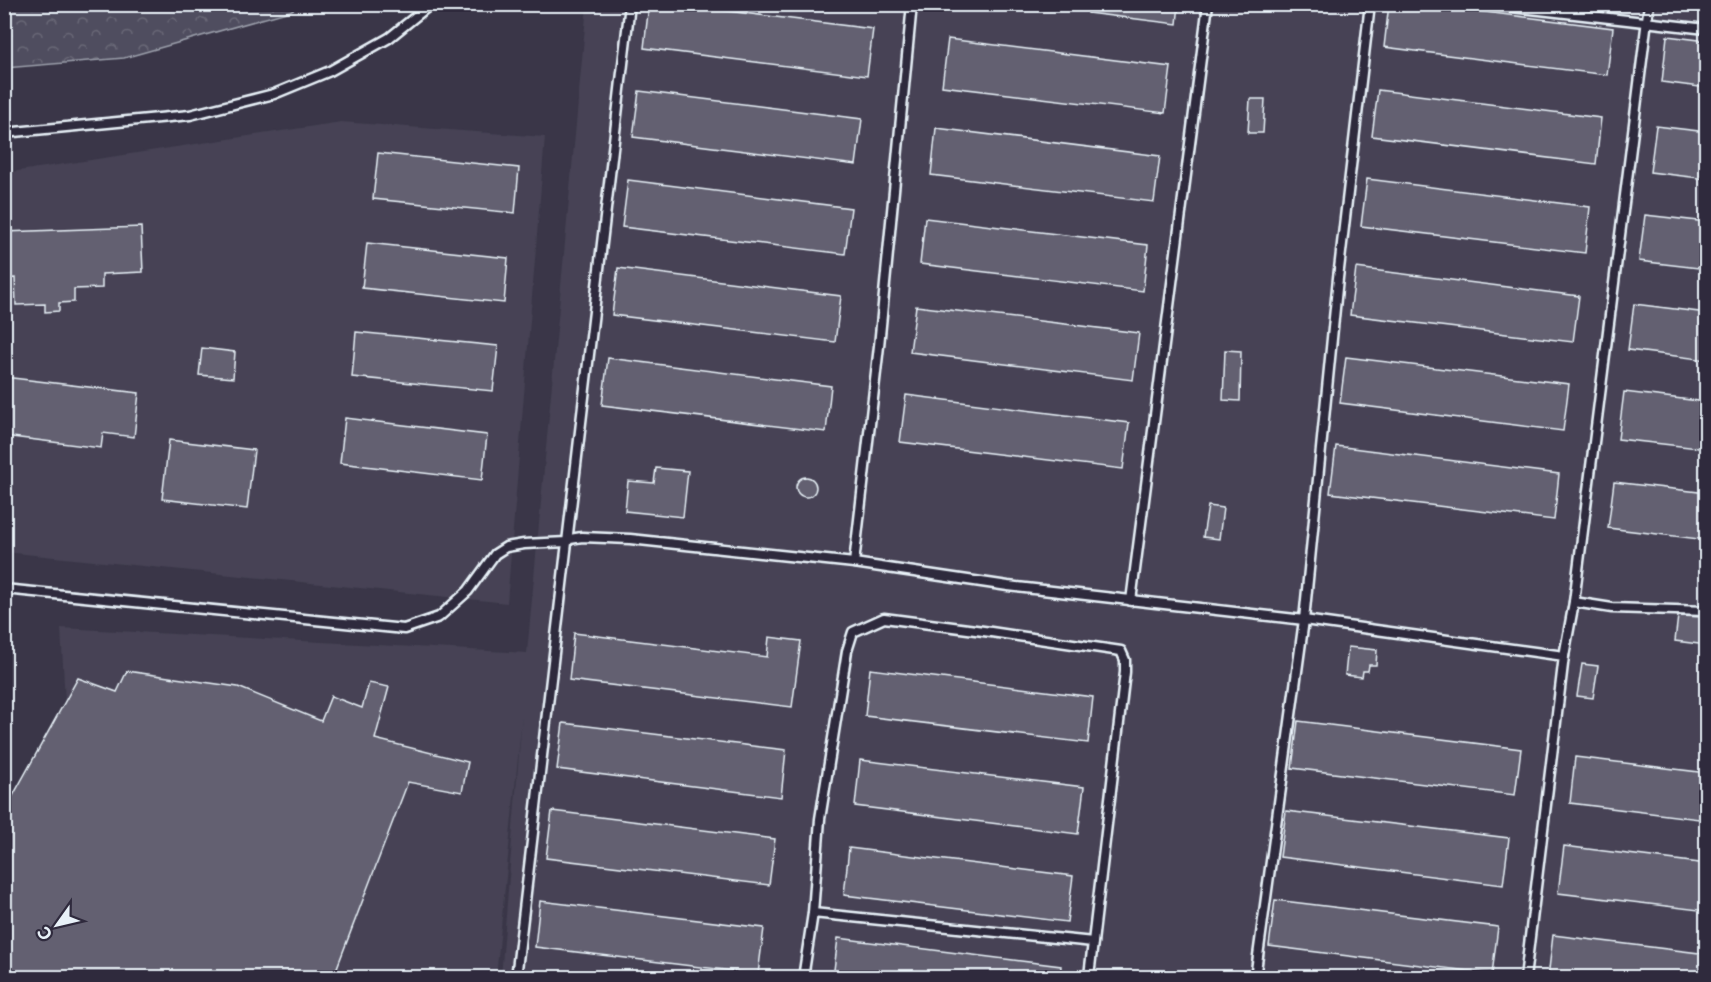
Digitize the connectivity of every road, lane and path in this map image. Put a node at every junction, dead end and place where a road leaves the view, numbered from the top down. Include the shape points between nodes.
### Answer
1 (431, 4) edge
2 (630, 4) edge
3 (912, 4) edge
4 (1208, 4) edge
5 (1370, 4) edge
6 (1486, 4) edge
7 (1649, 4) edge
8 (1647, 21) junction
9 (1707, 29) edge
10 (4, 134) edge
11 (567, 543) junction
12 (854, 562) junction
13 (4, 589) edge
14 (1131, 601) junction
15 (1574, 602) junction
16 (1707, 611) edge
17 (1304, 620) junction
18 (1564, 656) junction
19 (813, 913) junction
20 (1093, 942) junction
21 (1089, 976) edge
22 (516, 978) edge
23 (803, 978) edge
24 (1255, 978) edge
25 (1526, 978) edge

1 - 10 lane via 389,38 330,71 274,94 190,115
2 - 11 lane
3 - 12 lane
4 - 14 lane
5 - 17 lane
6 - 8 lane
7 - 8 lane
8 - 9 lane
8 - 15 lane
11 - 12 lane via 582,537 630,539
11 - 13 lane via 506,547 495,554 468,591 440,617 404,629
11 - 22 lane
12 - 14 lane
14 - 17 lane
15 - 16 lane via 1612,608
15 - 18 lane
17 - 18 lane
17 - 24 lane
18 - 25 lane
19 - 20 lane
19 - 20 lane via 820,819 847,651 853,632 884,618 1121,651 1125,672
19 - 23 lane
20 - 21 lane

